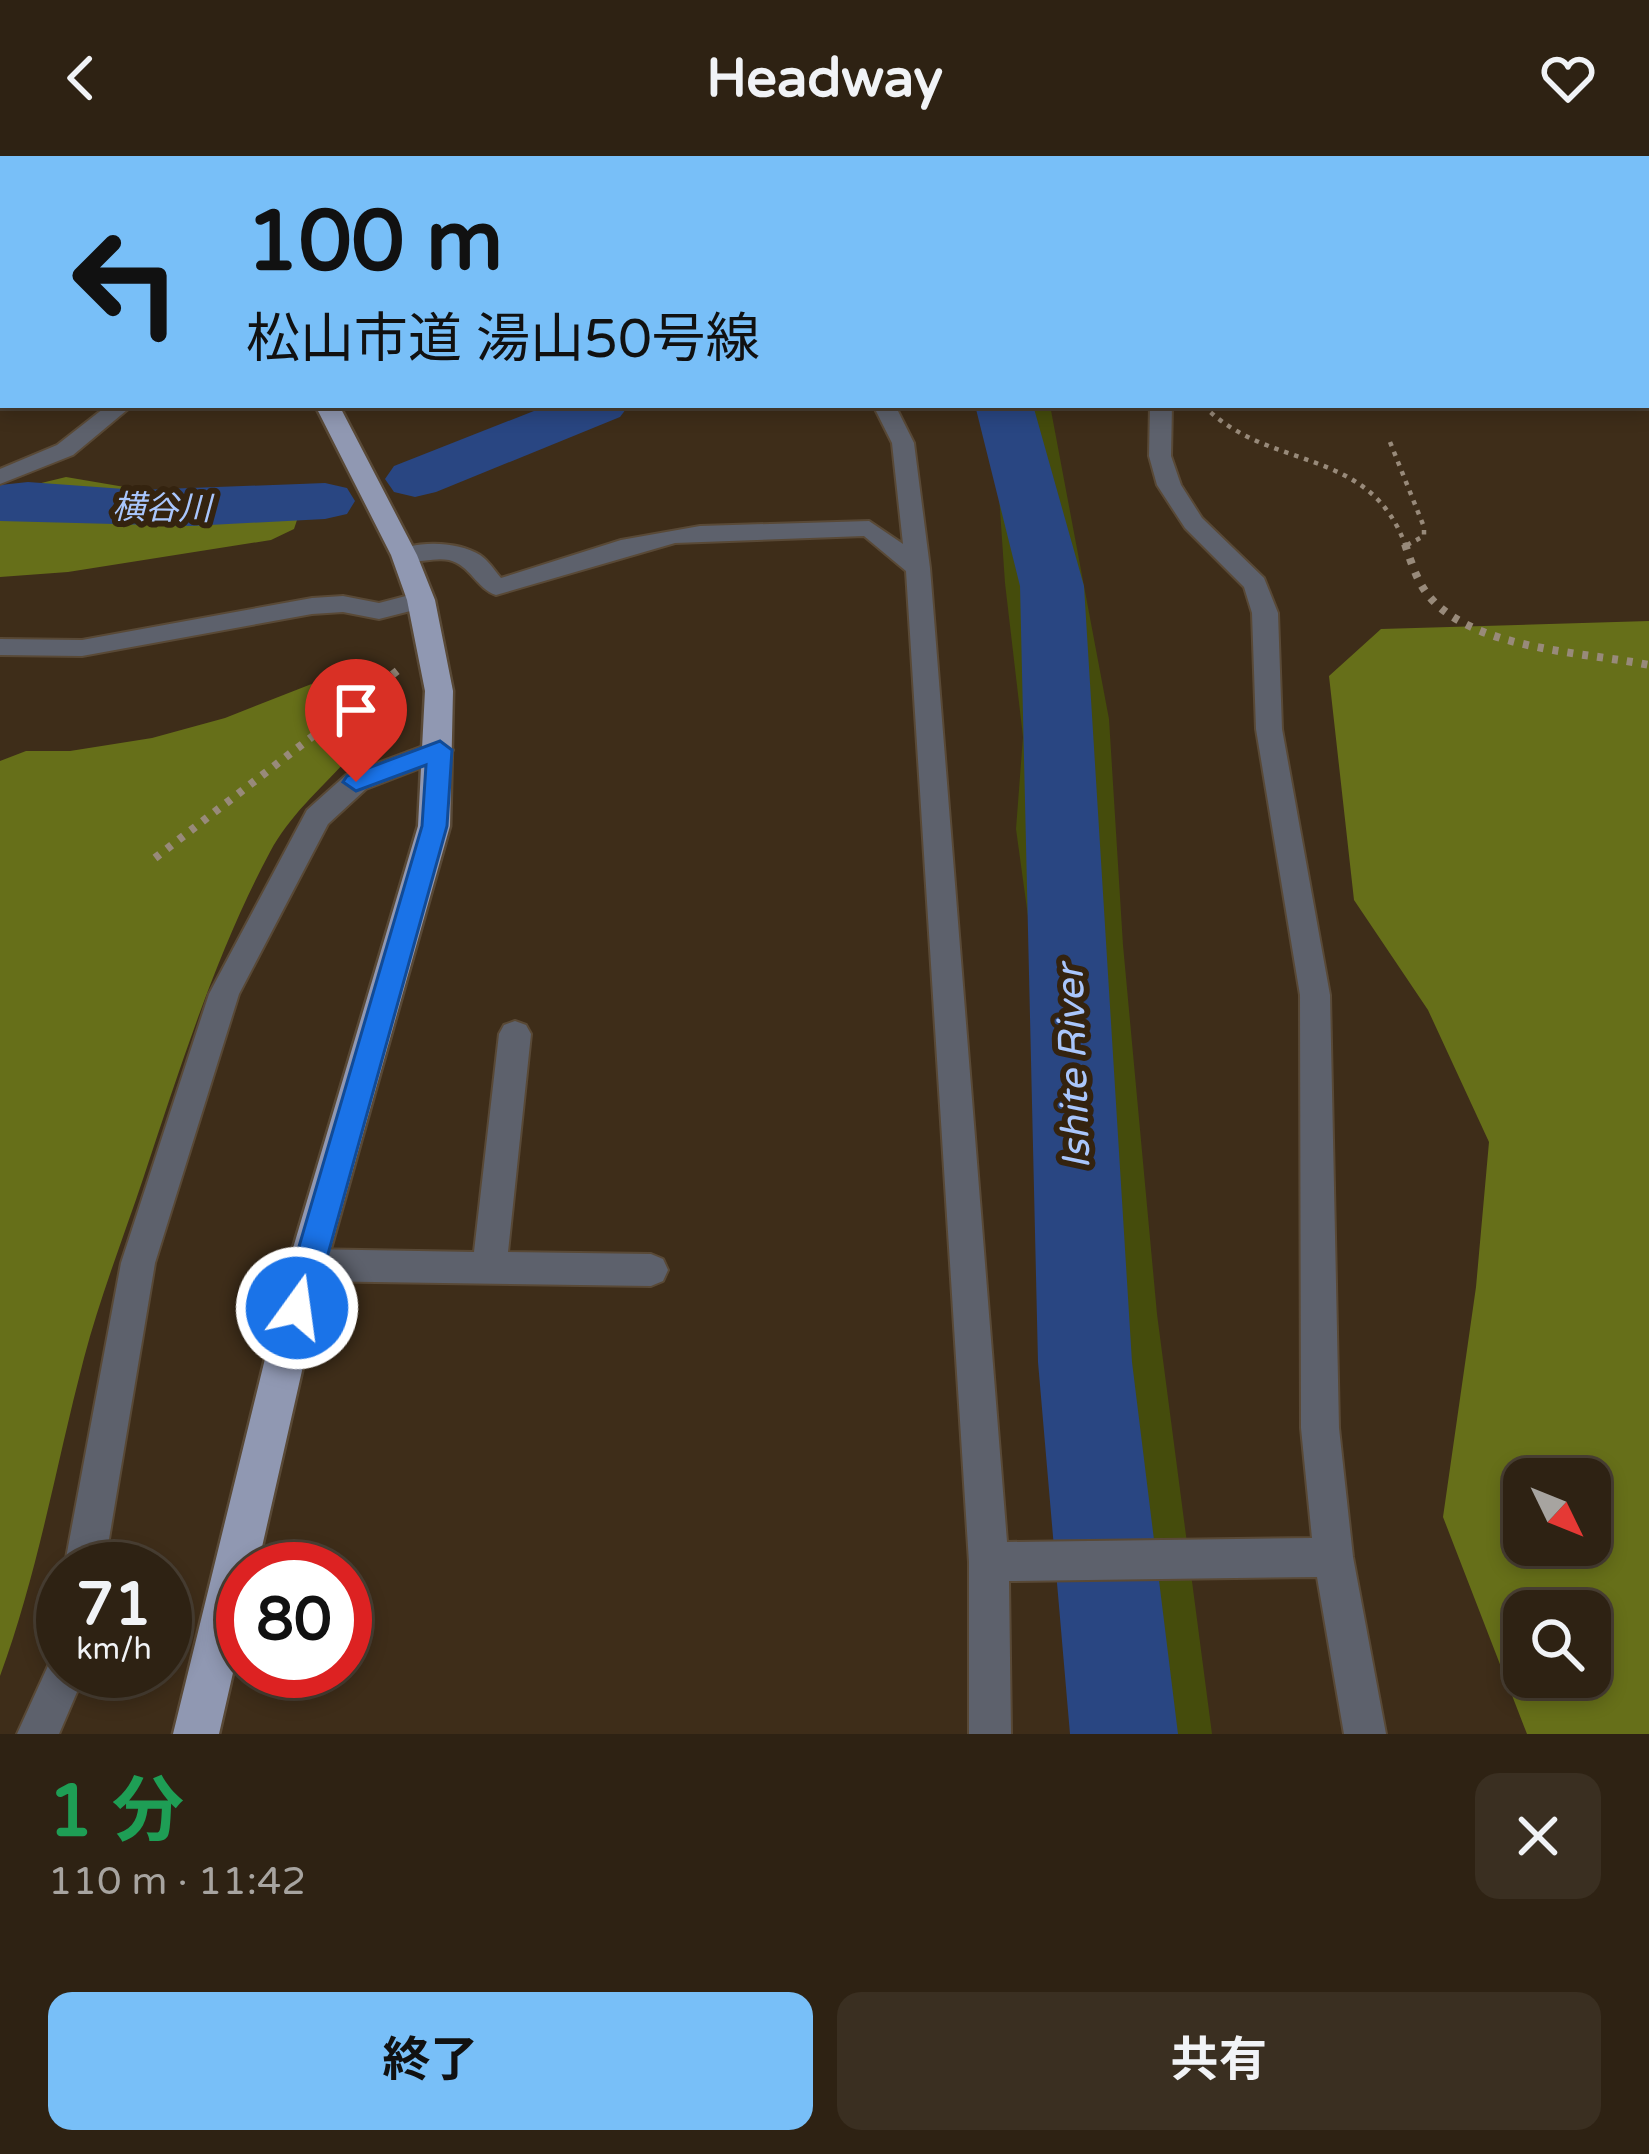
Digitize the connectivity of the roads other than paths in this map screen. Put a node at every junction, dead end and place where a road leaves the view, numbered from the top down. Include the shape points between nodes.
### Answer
1 (118, 408) edge
2 (329, 408) edge
3 (886, 408) edge
4 (1161, 408) edge
5 (0, 477) edge
6 (908, 484) junction
7 (869, 528) junction
8 (404, 555) junction
9 (918, 568) junction
10 (421, 600) junction
11 (0, 647) edge
12 (440, 750) junction
13 (515, 1034) dead end
14 (307, 1265) junction
15 (489, 1268) junction
16 (651, 1270) dead end
17 (89, 1542) edge
18 (1333, 1557) junction
19 (989, 1562) junction
20 (54, 1698) edge
21 (38, 1734) edge
22 (196, 1734) edge
23 (990, 1734) edge
24 (1365, 1734) edge

1 - 5 street via 65,449
2 - 8 highway
3 - 6 street via 904,443
4 - 18 street via 1169,485 1193,524 1255,584 1265,614 1269,729 1315,995 1320,1428
6 - 7 street
6 - 9 street
7 - 8 street via 674,536 496,587 472,561 450,552
7 - 9 street
8 - 10 highway
9 - 19 street
10 - 11 street via 379,611 312,606 82,647
10 - 12 highway via 439,691
12 - 14 highway via 434,826
12 - 17 street via 356,782 317,817 224,994 138,1263
13 - 15 street
14 - 15 street
14 - 22 highway
15 - 16 street
18 - 19 street
18 - 24 street
19 - 23 street
20 - 21 street

